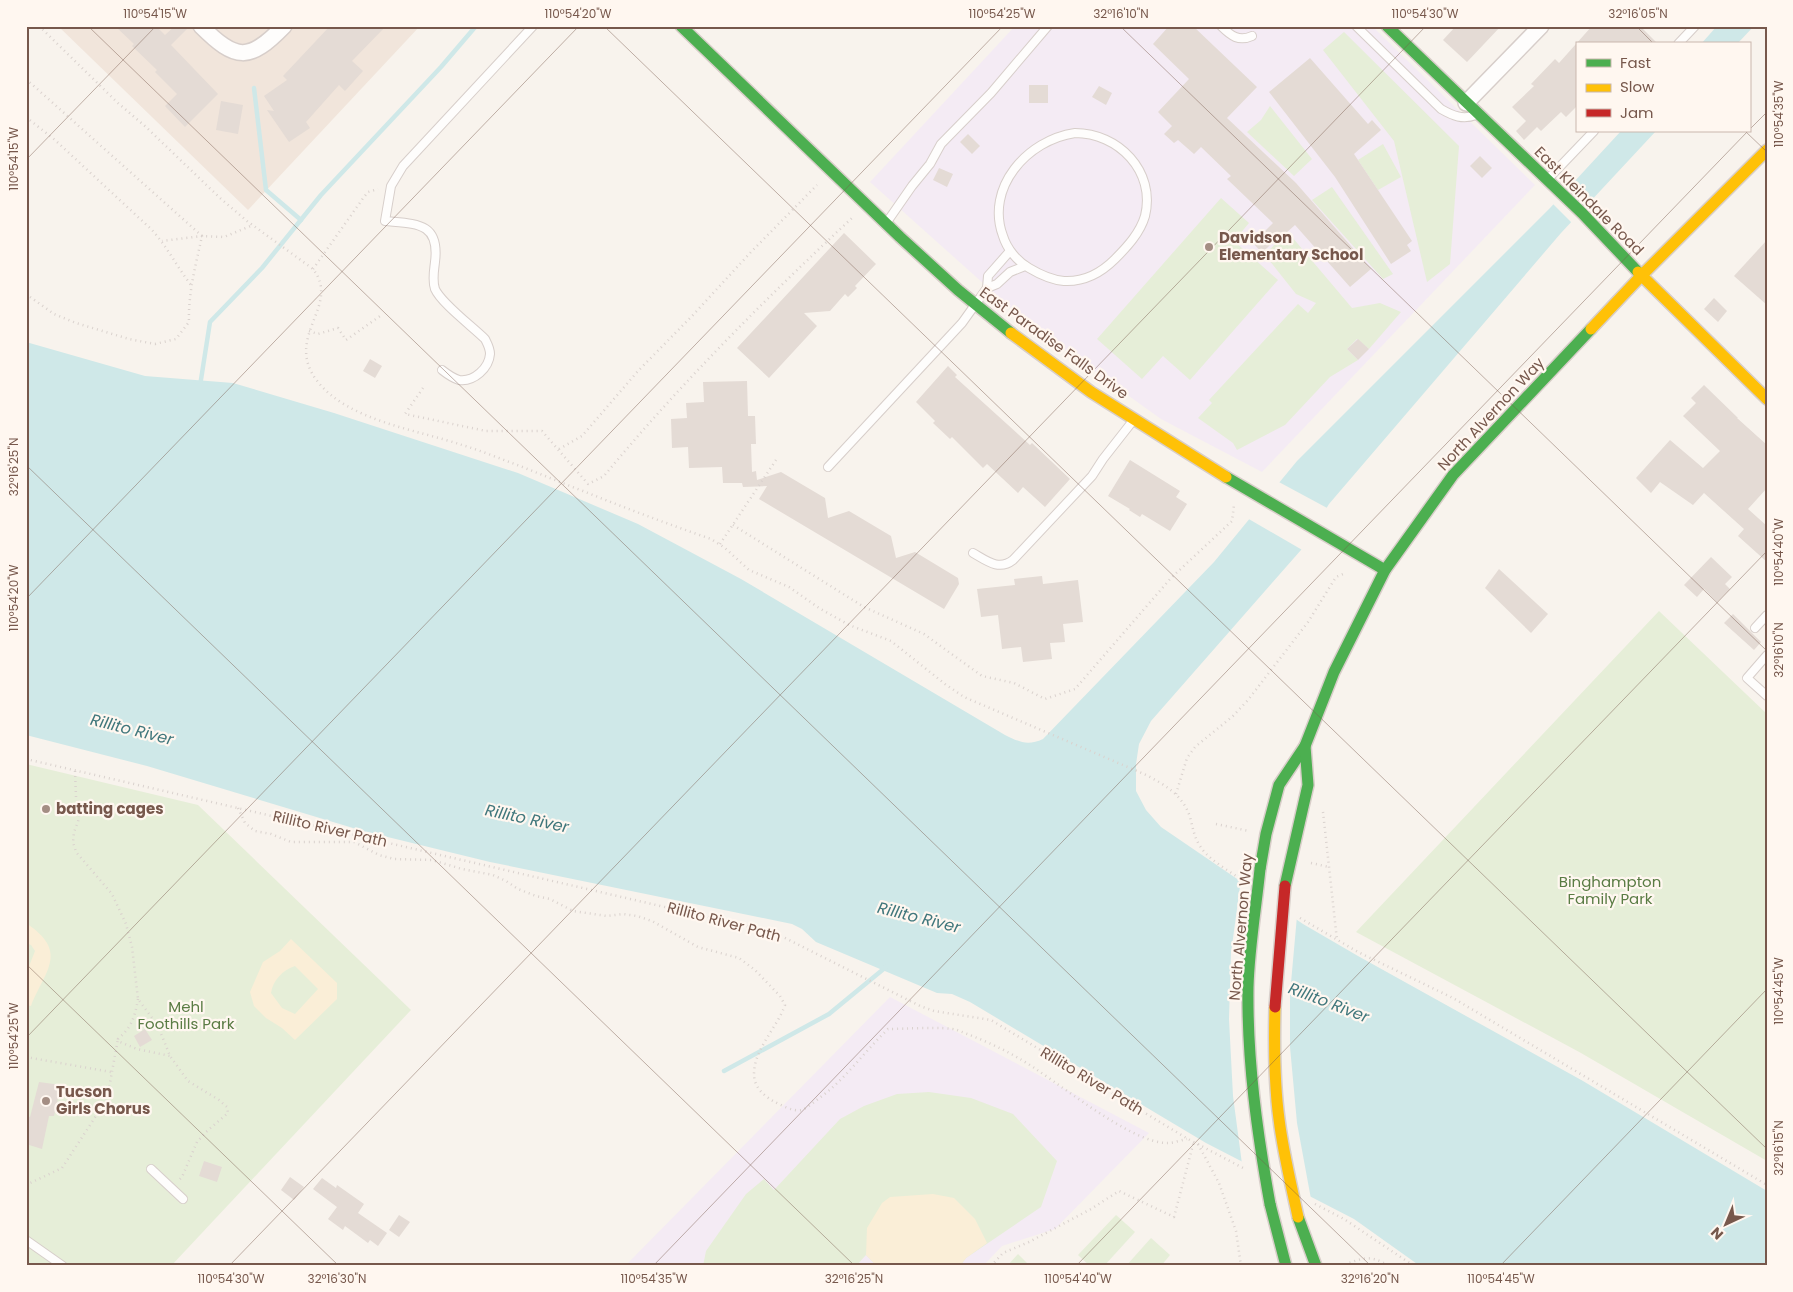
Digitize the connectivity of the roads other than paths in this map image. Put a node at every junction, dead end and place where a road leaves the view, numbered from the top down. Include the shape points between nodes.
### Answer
1 (201, 26) edge
2 (284, 26) edge
3 (534, 26) edge
4 (681, 26) edge
5 (1048, 26) edge
6 (1221, 26) edge
7 (1356, 26) edge
8 (1388, 26) edge
9 (1695, 26) edge
10 (1539, 27) edge
11 (1252, 36) dead end
12 (1680, 42) edge
13 (1466, 103) junction
14 (1478, 114) junction
15 (1593, 132) edge
16 (1767, 150) edge
17 (1547, 180) junction
18 (886, 224) junction
19 (1010, 251) junction
20 (1026, 266) junction
21 (1642, 275) junction
22 (987, 288) junction
23 (976, 305) junction
24 (442, 370) dead end
25 (1767, 399) edge
26 (1134, 420) junction
27 (828, 468) dead end
28 (973, 553) dead end
29 (1385, 570) junction
30 (1767, 615) edge
31 (1755, 628) dead end
32 (1767, 656) edge
33 (1767, 696) edge
34 (1305, 746) junction
35 (151, 1169) dead end
36 (183, 1199) dead end
37 (26, 1240) edge
38 (63, 1266) edge
39 (1286, 1266) edge
40 (1316, 1266) edge

1 - 2 street via 222,45 243,53 264,46
3 - 24 lane via 403,166 391,186 386,221 422,226 434,237 436,290 485,338 488,345 490,354 483,370 468,380 460,380
4 - 18 main road, East Paradise Falls Drive
5 - 18 lane via 991,93 941,144
6 - 11 lane via 1240,39
7 - 14 lane via 1441,110 1461,118
8 - 13 main road, East Kleindale Road
9 - 12 lane
10 - 13 street
13 - 14 main road, East Kleindale Road
14 - 17 main road, East Kleindale Road
15 - 17 lane
16 - 21 main road, North Alvernon Way
17 - 21 main road, East Kleindale Road
18 - 23 main road, East Paradise Falls Drive
19 - 20 lane
19 - 20 lane via 1000,230 998,206 1011,173 1030,153 1050,139 1075,133 1100,136 1125,152 1140,172 1146,196 1141,227 1127,246 1088,278 1063,281
19 - 22 lane via 988,276
20 - 22 lane via 1010,272
21 - 25 main road, East Kleindale Road
21 - 29 main road, North Alvernon Way via 1453,474
22 - 23 lane
23 - 26 main road, East Paradise Falls Drive via 1020,341
23 - 27 lane via 944,344
26 - 28 lane via 1092,476 1014,560 1005,565 994,565
26 - 29 main road, East Paradise Falls Drive
29 - 34 main road, North Alvernon Way via 1334,672
30 - 31 lane
32 - 33 lane via 1747,678
34 - 39 main road, North Alvernon Way, bridge via 1280,785 1266,834 1248,986 1254,1114 1270,1204
34 - 40 main road, North Alvernon Way, bridge via 1308,785 1285,886 1277,961 1276,1086 1281,1132 1298,1217
35 - 36 lane
37 - 38 lane

